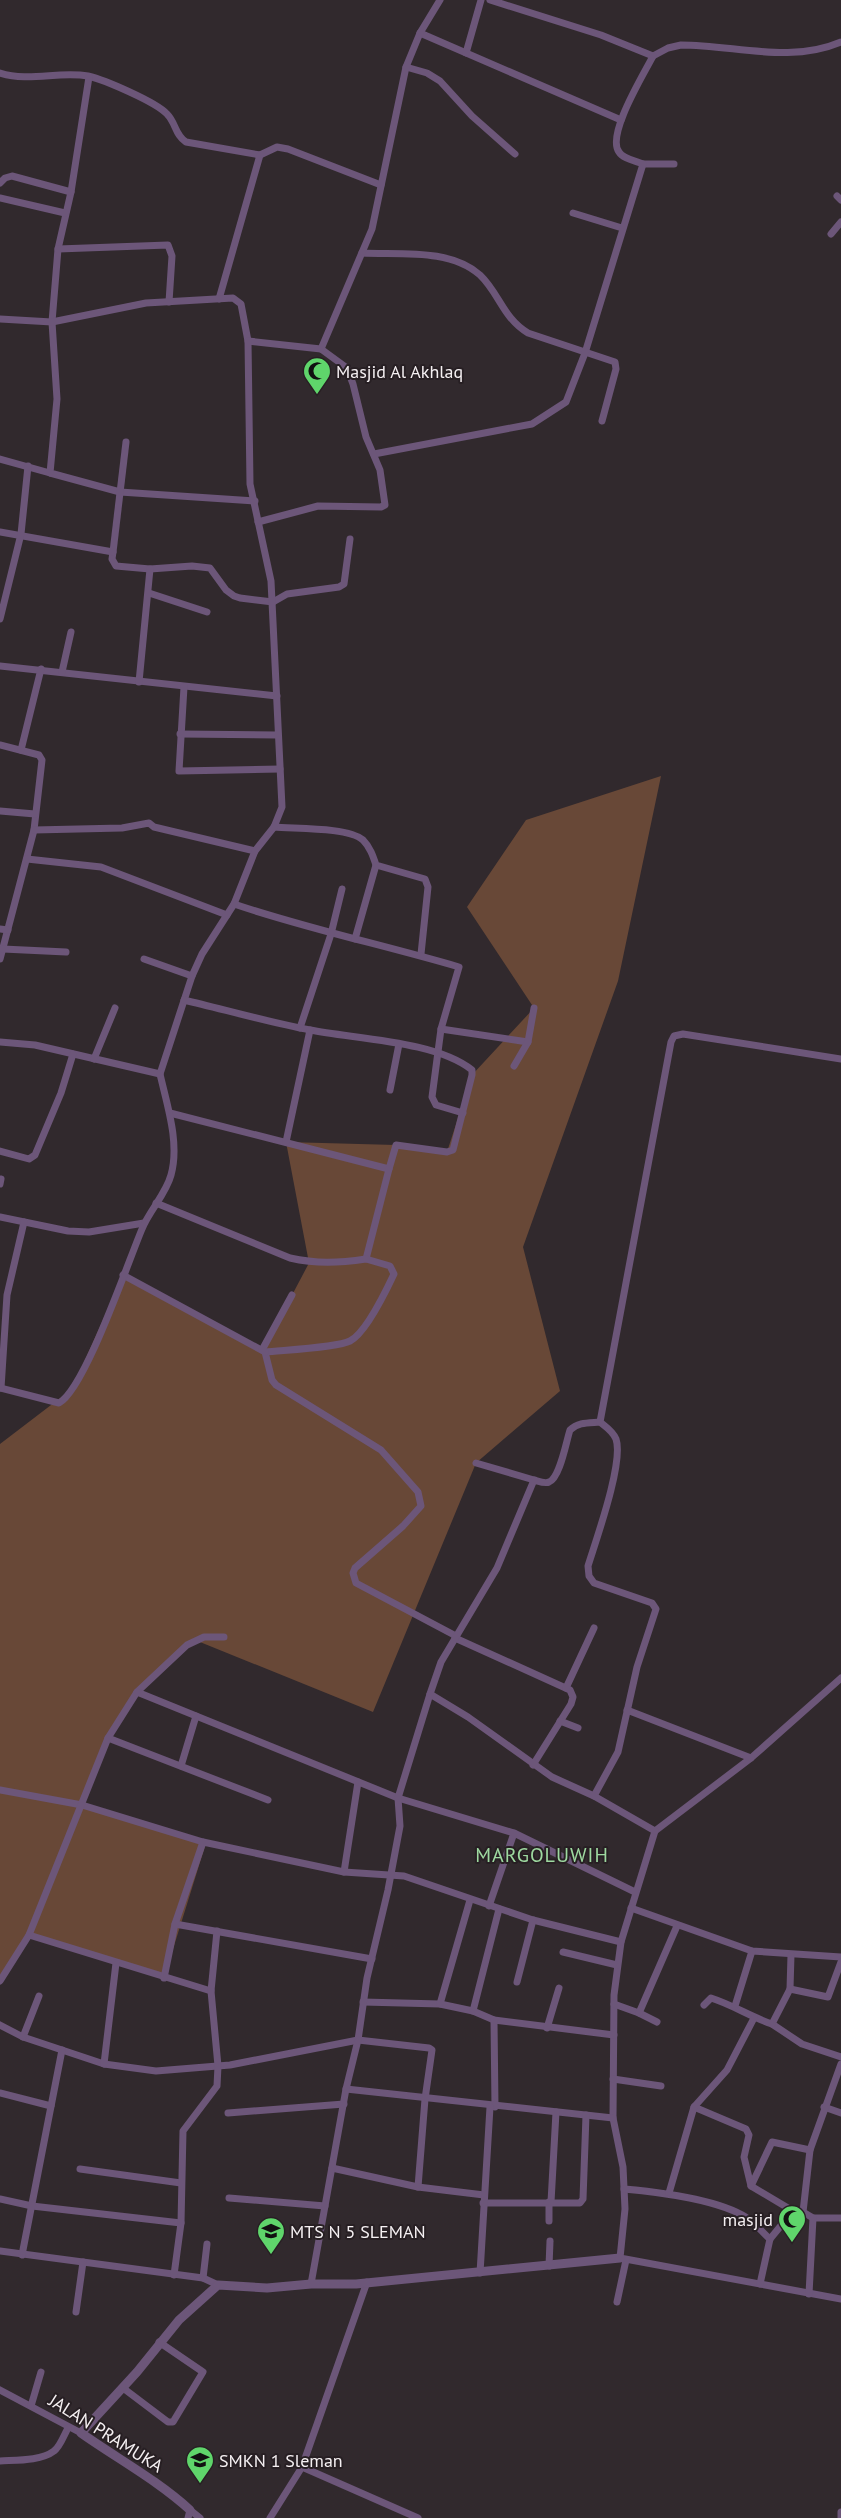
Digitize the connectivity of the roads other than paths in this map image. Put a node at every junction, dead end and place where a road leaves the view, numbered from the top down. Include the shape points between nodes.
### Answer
1 (440, 0) edge
2 (481, 0) edge
3 (490, 0) edge
4 (420, 33) junction
5 (841, 42) edge
6 (466, 53) junction
7 (653, 56) junction
8 (406, 67) junction
9 (0, 73) edge
10 (89, 76) junction
11 (621, 120) junction
12 (260, 154) junction
13 (515, 154) dead end
14 (643, 164) junction
15 (674, 164) dead end
16 (0, 183) edge
17 (381, 185) junction
18 (71, 192) junction
19 (0, 198) edge
20 (65, 213) junction
21 (573, 213) dead end
22 (841, 222) edge
23 (622, 228) junction
24 (831, 234) dead end
25 (58, 249) junction
26 (362, 253) junction
27 (218, 299) junction
28 (169, 302) junction
29 (0, 319) edge
30 (52, 322) junction
31 (248, 341) junction
32 (321, 349) junction
33 (585, 352) junction
34 (602, 421) dead end
35 (126, 442) dead end
36 (374, 454) junction
37 (0, 459) edge
38 (28, 466) junction
39 (50, 473) junction
40 (120, 492) junction
41 (255, 501) junction
42 (258, 522) junction
43 (0, 532) edge
44 (21, 534) junction
45 (350, 539) dead end
46 (113, 552) junction
47 (150, 569) junction
48 (150, 593) junction
49 (273, 602) junction
50 (207, 612) dead end
51 (0, 619) edge
52 (71, 632) dead end
53 (0, 666) edge
54 (41, 669) junction
55 (62, 672) junction
56 (139, 682) junction
57 (184, 687) junction
58 (277, 696) junction
59 (180, 734) junction
60 (278, 735) junction
61 (0, 745) edge
62 (21, 750) junction
63 (280, 769) junction
64 (0, 811) edge
65 (35, 814) junction
66 (274, 828) junction
67 (34, 830) junction
68 (256, 852) junction
69 (27, 859) junction
70 (376, 865) junction
71 (342, 890) dead end
72 (234, 904) junction
73 (227, 915) junction
74 (4, 930) edge
75 (331, 934) junction
76 (355, 939) junction
77 (3, 949) junction
78 (66, 952) dead end
79 (420, 954) junction
80 (0, 959) edge
81 (144, 959) dead end
82 (192, 976) junction
83 (184, 1000) junction
84 (115, 1008) dead end
85 (534, 1008) dead end
86 (300, 1028) junction
87 (441, 1029) junction
88 (310, 1030) junction
89 (0, 1042) edge
90 (528, 1042) junction
91 (399, 1044) junction
92 (436, 1052) junction
93 (73, 1054) junction
94 (94, 1059) junction
95 (841, 1059) edge
96 (514, 1066) dead end
97 (160, 1074) junction
98 (390, 1090) dead end
99 (170, 1112) junction
100 (462, 1113) junction
101 (286, 1142) junction
102 (0, 1151) edge
103 (389, 1169) junction
104 (156, 1203) junction
105 (0, 1216) edge
106 (24, 1222) junction
107 (144, 1222) junction
108 (366, 1260) junction
109 (123, 1275) junction
110 (292, 1295) dead end
111 (264, 1351) junction
112 (1, 1388) edge
113 (600, 1422) junction
114 (476, 1463) dead end
115 (534, 1480) junction
116 (594, 1628) dead end
117 (224, 1637) dead end
118 (456, 1637) junction
119 (841, 1678) edge
120 (566, 1688) junction
121 (137, 1692) junction
122 (430, 1694) junction
123 (627, 1710) junction
124 (196, 1716) junction
125 (560, 1721) junction
126 (578, 1728) dead end
127 (108, 1738) junction
128 (751, 1758) junction
129 (533, 1765) junction
130 (181, 1766) junction
131 (358, 1782) junction
132 (0, 1790) edge
133 (594, 1796) junction
134 (398, 1798) junction
135 (268, 1800) dead end
136 (82, 1805) junction
137 (655, 1831) junction
138 (514, 1832) junction
139 (203, 1842) junction
140 (344, 1872) junction
141 (391, 1875) junction
142 (635, 1892) junction
143 (470, 1900) junction
144 (488, 1906) junction
145 (630, 1908) junction
146 (499, 1909) junction
147 (533, 1920) junction
148 (175, 1924) junction
149 (677, 1926) junction
150 (217, 1931) junction
151 (29, 1935) junction
152 (621, 1942) junction
153 (752, 1951) junction
154 (563, 1952) dead end
155 (791, 1955) junction
156 (841, 1957) edge
157 (372, 1960) junction
158 (841, 1962) edge
159 (116, 1963) junction
160 (617, 1965) junction
161 (164, 1978) junction
162 (0, 1981) edge
163 (517, 1982) dead end
164 (559, 1988) dead end
165 (790, 1989) junction
166 (211, 1991) junction
167 (39, 1996) dead end
168 (363, 2002) junction
169 (440, 2004) junction
170 (614, 2004) junction
171 (704, 2005) dead end
172 (735, 2006) junction
173 (472, 2011) junction
174 (639, 2013) junction
175 (754, 2018) junction
176 (494, 2020) junction
177 (657, 2022) dead end
178 (772, 2024) junction
179 (0, 2025) edge
180 (547, 2028) junction
181 (614, 2035) junction
182 (23, 2037) junction
183 (358, 2040) junction
184 (62, 2050) junction
185 (841, 2057) edge
186 (104, 2064) junction
187 (841, 2064) edge
188 (218, 2066) junction
189 (613, 2079) junction
190 (661, 2086) dead end
191 (346, 2089) junction
192 (0, 2093) edge
193 (425, 2099) junction
194 (344, 2104) junction
195 (51, 2106) junction
196 (492, 2107) junction
197 (694, 2107) junction
198 (824, 2108) junction
199 (556, 2112) junction
200 (228, 2113) dead end
201 (841, 2113) edge
202 (586, 2115) junction
203 (613, 2118) junction
204 (810, 2150) junction
205 (332, 2168) junction
206 (80, 2169) dead end
207 (181, 2183) junction
208 (751, 2186) junction
209 (418, 2187) junction
210 (624, 2189) junction
211 (669, 2193) junction
212 (229, 2198) dead end
213 (0, 2199) edge
214 (483, 2199) junction
215 (550, 2202) junction
216 (32, 2206) junction
217 (325, 2206) junction
218 (793, 2211) junction
219 (803, 2212) junction
220 (813, 2218) junction
221 (841, 2218) edge
222 (550, 2222) dead end
223 (181, 2223) junction
224 (770, 2239) junction
225 (550, 2241) dead end
226 (207, 2244) dead end
227 (0, 2251) edge
228 (22, 2255) junction
229 (623, 2259) junction
230 (83, 2262) junction
231 (550, 2266) junction
232 (480, 2273) junction
233 (174, 2275) junction
234 (203, 2278) junction
235 (367, 2282) junction
236 (311, 2284) junction
237 (760, 2284) junction
238 (218, 2285) junction
239 (809, 2294) junction
240 (841, 2299) edge
241 (616, 2302) dead end
242 (76, 2312) dead end
243 (159, 2342) junction
244 (41, 2372) dead end
245 (123, 2388) junction
246 (0, 2390) edge
247 (31, 2406) junction
248 (68, 2428) junction
249 (81, 2433) junction
250 (0, 2461) edge
251 (302, 2467) junction
252 (841, 2512) edge
253 (189, 2514) edge
254 (414, 2517) edge
255 (200, 2518) edge
256 (270, 2518) edge
257 (840, 2518) edge

1 - 4 street
2 - 6 street
3 - 7 street via 601,35
4 - 6 street
4 - 8 street
5 - 7 street via 823,50 787,54 682,45
6 - 11 street
7 - 11 street
8 - 13 street via 440,81 472,116
8 - 17 street
9 - 10 street via 20,77
10 - 12 street via 138,96 167,114 179,137 186,142
10 - 18 street
11 - 14 street via 615,141 617,151
12 - 17 street via 277,147 288,149
12 - 27 street
14 - 15 street
14 - 23 street
16 - 18 street via 12,176
17 - 26 street via 372,229
18 - 20 street
19 - 20 street
20 - 25 street
21 - 23 street
22 - 24 street
23 - 33 street
25 - 28 street via 168,246 172,256
25 - 30 street
26 - 32 street
26 - 33 street via 435,256 460,263 480,276 519,328
27 - 28 street
27 - 31 street via 239,301
28 - 30 street
29 - 30 street
30 - 39 street via 57,399
31 - 32 street
31 - 41 street via 250,484
32 - 36 street via 347,368 354,384 366,437
33 - 34 street via 617,364
33 - 36 street via 566,402 532,424
35 - 40 street
36 - 42 street via 380,470 383,507 318,506
37 - 38 street
38 - 39 street
38 - 44 street
39 - 40 street
40 - 41 street
40 - 46 street
41 - 42 street
42 - 49 street via 267,555
43 - 44 street
44 - 46 street
44 - 51 street
45 - 49 street via 344,584 287,594
46 - 47 street via 116,566
47 - 48 street
47 - 49 street via 210,568 234,596
48 - 50 street
48 - 56 street
49 - 58 street
52 - 55 street
53 - 54 street
54 - 55 street
54 - 62 street
55 - 56 street
56 - 57 street
57 - 58 street
57 - 59 street
58 - 60 street
59 - 60 street
59 - 63 street via 180,772
60 - 63 street
61 - 62 street
62 - 65 street via 42,757
63 - 66 street via 282,807
64 - 65 street
65 - 67 street
66 - 68 street
66 - 70 street via 332,831 357,836 371,850
67 - 68 street via 122,828 149,823 154,827
67 - 69 street
68 - 72 street
69 - 73 street via 101,867
69 - 74 street
70 - 76 street
70 - 79 street via 411,874 428,883
71 - 75 street
72 - 73 street
72 - 75 street
73 - 82 street
74 - 77 street
75 - 76 street
75 - 86 street
76 - 79 street
77 - 78 street
77 - 80 street
79 - 87 street via 459,967
81 - 82 street
82 - 83 street
83 - 86 street
83 - 97 street
84 - 94 street
85 - 90 street
86 - 88 street
87 - 90 street
87 - 92 street
88 - 91 street
88 - 101 street
89 - 93 street via 35,1045
90 - 96 street
91 - 92 street
91 - 98 street
92 - 100 street via 433,1101 436,1105
92 - 100 street via 472,1070
93 - 94 street
93 - 102 street via 61,1094 35,1156 29,1158
94 - 97 street
95 - 113 street via 683,1034 672,1039
97 - 99 street
99 - 101 street
99 - 104 street via 171,1176
100 - 103 street via 452,1151 396,1145
101 - 103 street
103 - 108 street
104 - 107 street
104 - 108 street via 290,1258 333,1264
105 - 106 street
106 - 107 street via 89,1232
106 - 112 street via 7,1295
107 - 109 street
108 - 111 street via 390,1266 394,1274 356,1337 344,1343
109 - 111 street
109 - 112 street via 97,1345 62,1402 56,1404
110 - 111 street
111 - 118 street via 276,1385 381,1450 418,1492 421,1506 355,1568 356,1583
113 - 115 street via 574,1426 554,1480 549,1483
113 - 123 street via 613,1433 617,1454 588,1566 589,1576 594,1583 652,1603 656,1609
114 - 115 street
115 - 118 street via 497,1568
116 - 120 street
117 - 121 street via 204,1637 187,1645
118 - 120 street
118 - 122 street via 436,1673
119 - 128 street
120 - 125 street via 573,1697
121 - 124 street
121 - 127 street
122 - 129 street via 508,1744
122 - 134 street
123 - 128 street
123 - 133 street via 618,1752
124 - 130 street
124 - 131 street
125 - 126 street
125 - 129 street
127 - 130 street
127 - 136 street
128 - 137 street
129 - 133 street
130 - 135 street
131 - 134 street
131 - 140 street
132 - 136 street
133 - 137 street
134 - 138 street
134 - 141 street via 400,1826
136 - 139 street
136 - 151 street
137 - 142 street
138 - 142 street
138 - 144 street
139 - 140 street
139 - 148 street
140 - 141 street
141 - 143 street via 404,1876
141 - 157 street
142 - 145 street
143 - 144 street
143 - 169 street
144 - 146 street
145 - 149 street
145 - 152 street
146 - 147 street
146 - 173 street
147 - 152 street
147 - 163 street
148 - 150 street
148 - 161 street
149 - 153 street
149 - 174 street
150 - 157 street
150 - 166 street
151 - 159 street
151 - 162 street
152 - 160 street
153 - 155 street
153 - 172 street
154 - 160 street
155 - 156 street
155 - 165 street
157 - 168 street
158 - 165 street via 828,1997
159 - 161 street
159 - 186 street
160 - 170 street
161 - 166 street
164 - 180 street
165 - 178 street
166 - 188 street
167 - 182 street
168 - 169 street
168 - 183 street
169 - 173 street
170 - 174 street
170 - 181 street
171 - 172 street via 711,1998
172 - 175 street
173 - 176 street
174 - 177 street
175 - 178 street
175 - 197 street via 727,2070
176 - 180 street
176 - 196 street
178 - 185 street via 802,2044
179 - 182 street
180 - 181 street
181 - 189 street
182 - 184 street
183 - 188 street
183 - 191 street
183 - 193 street via 430,2048 432,2059
184 - 186 street
184 - 195 street
186 - 188 street via 156,2071
187 - 198 street
188 - 207 street via 217,2086 183,2131
189 - 190 street
189 - 203 street
191 - 193 street
191 - 194 street
192 - 195 street
193 - 196 street
193 - 209 street
194 - 200 street
194 - 205 street
195 - 216 street
196 - 199 street
196 - 214 street
197 - 208 street via 748,2132 744,2157
197 - 211 street
198 - 201 street
198 - 204 street
199 - 202 street
199 - 215 street
202 - 203 street
202 - 215 street via 582,2199 578,2204
203 - 210 street
204 - 208 street via 772,2142
204 - 219 street
205 - 209 street
205 - 217 street
206 - 207 street
207 - 223 street
208 - 218 street
209 - 214 street
210 - 211 street
210 - 229 street
211 - 224 street via 734,2211 750,2220
212 - 217 street
213 - 216 street
214 - 215 street
214 - 232 street
215 - 222 street
216 - 223 street
216 - 228 street
217 - 236 street
218 - 219 street
218 - 224 street
219 - 220 street
220 - 221 street
220 - 239 street
223 - 233 street
224 - 237 street
225 - 231 street
226 - 234 street
227 - 228 street
228 - 230 street
229 - 231 street
229 - 237 street
229 - 241 street
230 - 233 street
230 - 242 street
231 - 232 street
232 - 235 street
233 - 234 street
234 - 238 street
235 - 236 street
235 - 251 street
236 - 238 street via 267,2288
237 - 239 street
238 - 243 street
239 - 240 street
243 - 245 street
243 - 245 street via 203,2372 173,2422 168,2422
244 - 247 street
245 - 249 street
246 - 247 street, JALAN PRAMUKA
247 - 248 street, JALAN PRAMUKA
248 - 249 street, JALAN PRAMUKA
248 - 250 street via 52,2453
249 - 253 street, JALAN PRAMUKA via 145,2474
251 - 254 street
251 - 256 street
252 - 257 street
253 - 255 street, JALAN PRAMUKA

